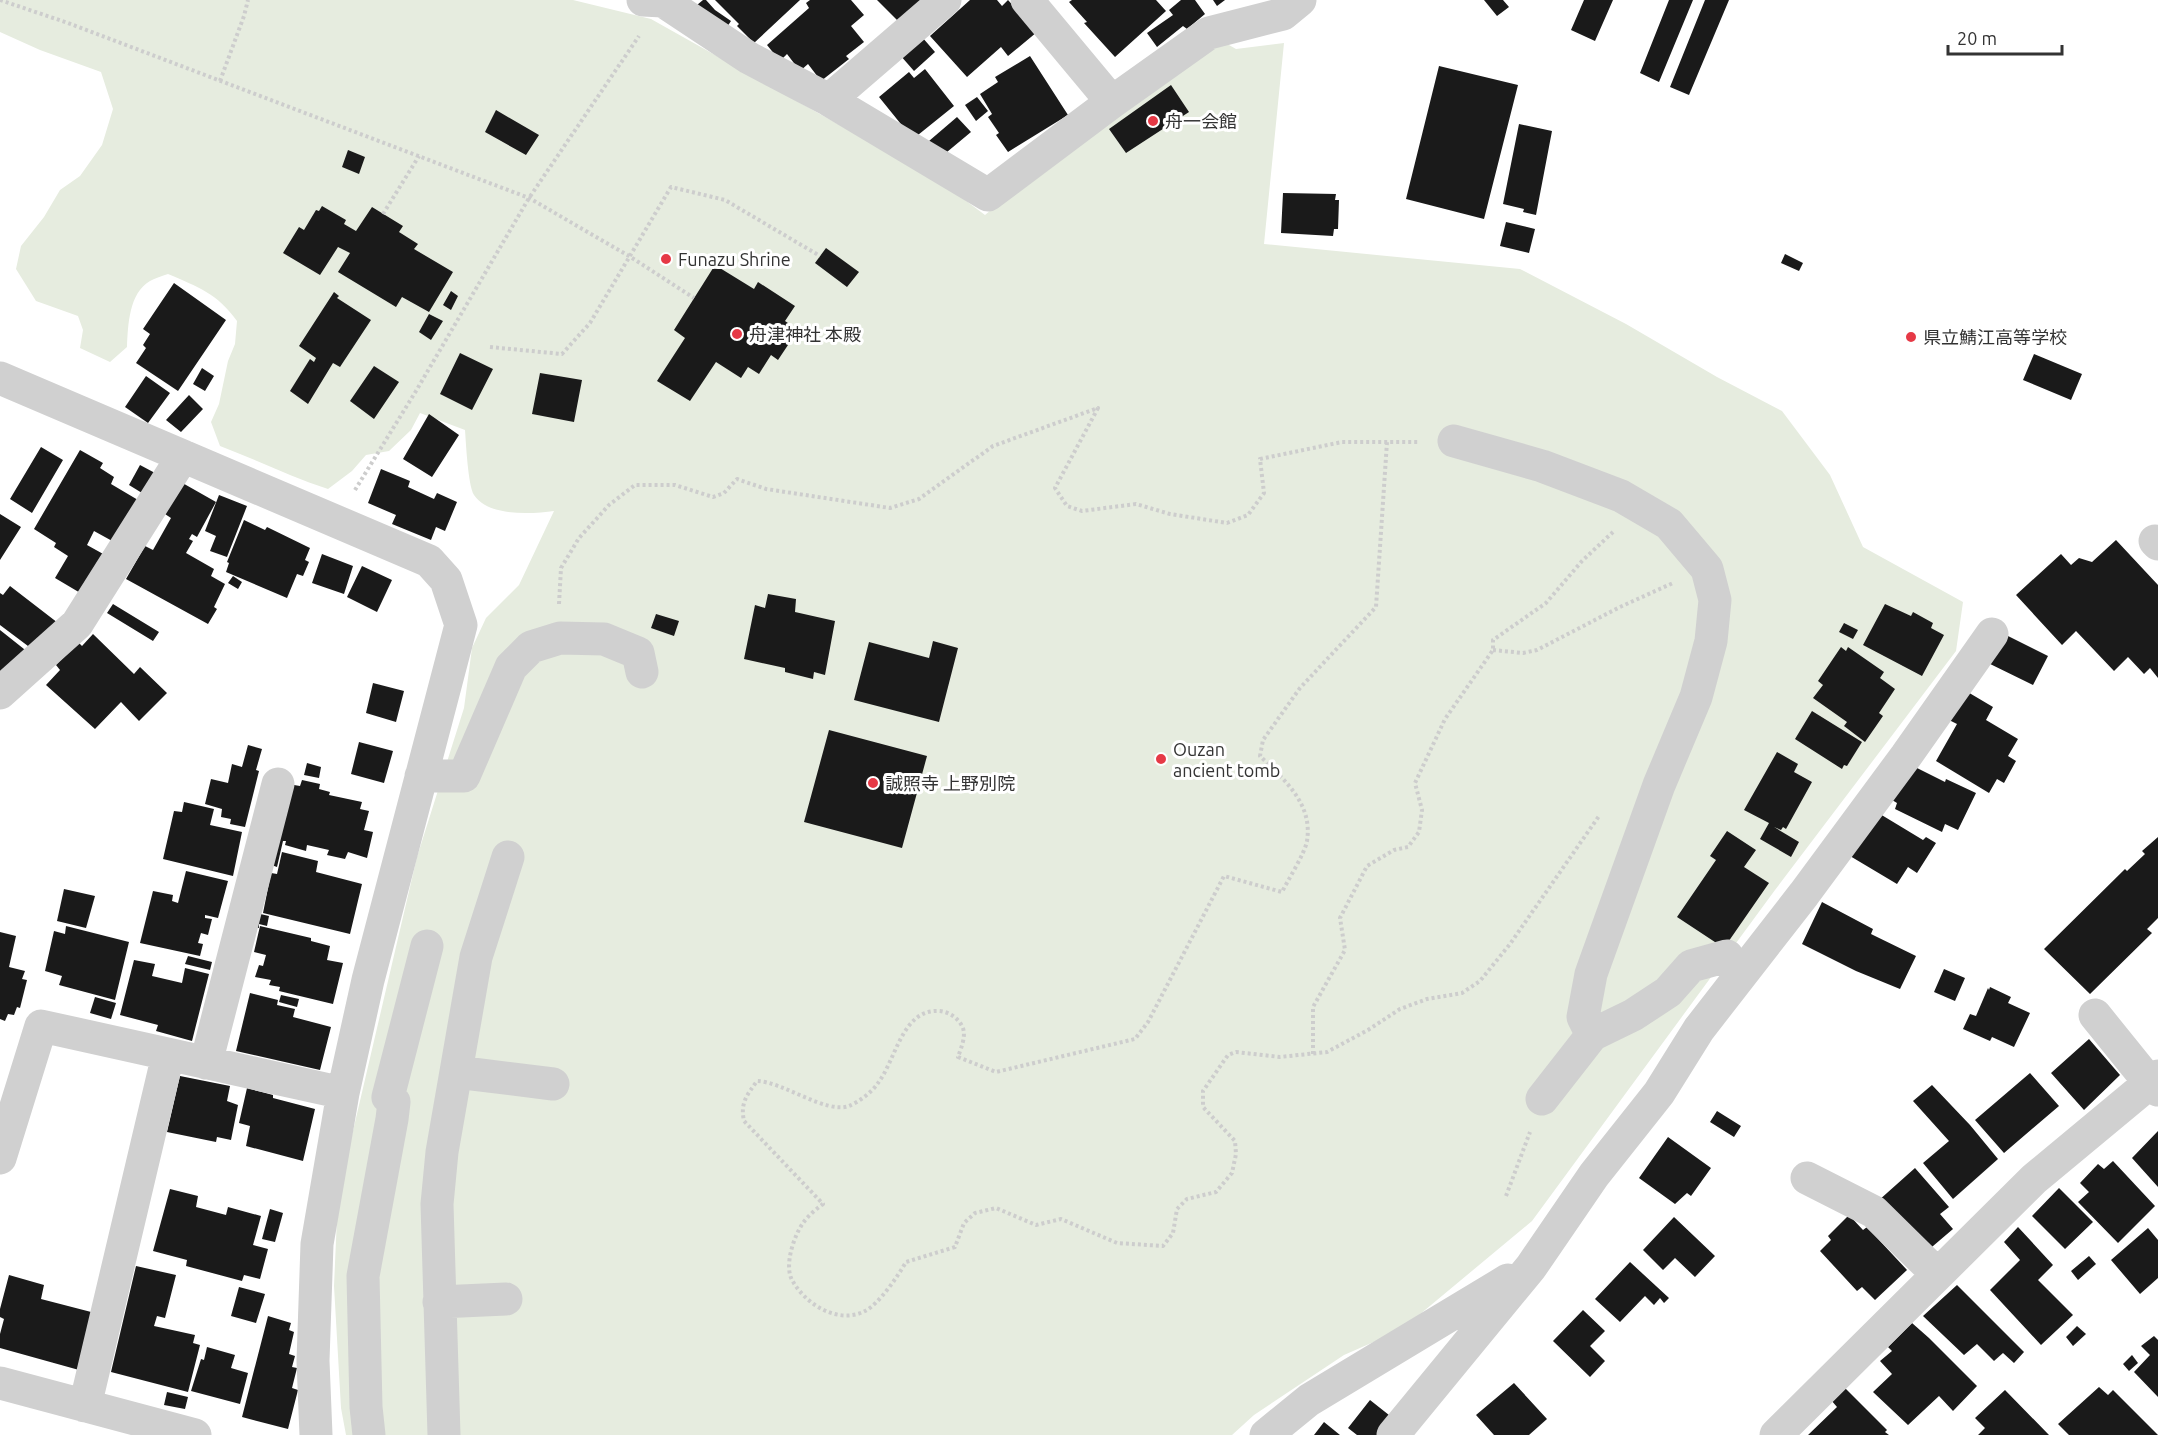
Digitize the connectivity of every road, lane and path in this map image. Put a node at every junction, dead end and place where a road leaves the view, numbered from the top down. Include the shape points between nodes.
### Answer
1 (0, 0) edge
2 (248, 0) edge
3 (657, 0) edge
4 (945, 0) edge
5 (1027, 0) edge
6 (1300, 0) edge
7 (220, 81) junction
8 (830, 100) junction
9 (1112, 102) junction
10 (419, 156) junction
11 (529, 198) junction
12 (383, 214) dead end
13 (629, 256) junction
14 (820, 256) dead end
15 (694, 298) dead end
16 (490, 347) dead end
17 (0, 378) edge
18 (1454, 441) joint
19 (1387, 442) junction
20 (183, 456) junction
21 (1629, 501) junction
22 (336, 521) junction
23 (1707, 569) junction
24 (1992, 633) dead end
25 (560, 638) junction
26 (1493, 650) junction
27 (642, 672) dead end
28 (0, 693) edge
29 (421, 776) junction
30 (278, 784) dead end
31 (1599, 816) dead end
32 (508, 857) dead end
33 (427, 946) dead end
34 (1727, 956) dead end
35 (2095, 1015) dead end
36 (1592, 1035) junction
37 (1313, 1054) junction
38 (168, 1055) junction
39 (206, 1063) junction
40 (456, 1072) junction
41 (2155, 1083) edge
42 (554, 1084) dead end
43 (343, 1093) junction
44 (1542, 1099) joint
45 (0, 1158) edge
46 (1807, 1178) dead end
47 (1506, 1196) dead end
48 (1531, 1267) junction
49 (1937, 1274) junction
50 (506, 1299) dead end
51 (439, 1302) junction
52 (0, 1383) edge
53 (85, 1406) junction
54 (195, 1435) edge
55 (316, 1435) edge
56 (369, 1435) edge
57 (444, 1435) edge
58 (1266, 1435) edge
59 (1392, 1435) edge
60 (1776, 1435) edge

1 - 7 path
2 - 7 path
3 - 8 street via 749,58
3 - 11 path
4 - 8 street
5 - 9 street
6 - 9 street via 1283,14 1209,33
7 - 10 path
8 - 9 street via 988,195
10 - 11 path
10 - 12 path
11 - 13 path
11 - 22 path
13 - 14 path via 671,187 725,200
13 - 15 path
13 - 16 path via 590,323 562,354
17 - 20 street
18 - 19 path
18 - 21 street via 1542,466
19 - 25 path via 1342,442 1260,459 1264,493 1248,515 1227,523 1136,504 1082,511 1067,506 1055,488 1098,408 993,446 919,499 890,508 766,489 737,479 724,493 713,497 675,485 635,485 609,505 579,538 561,568
19 - 37 path via 1376,608 1299,688 1263,740 1260,756 1288,784 1305,810 1307,842 1282,892 1224,876 1148,1022 1135,1039 996,1072 958,1057 963,1028 947,1012 932,1010 907,1028 878,1083 848,1106 828,1106 757,1081 744,1098 742,1110 744,1121 823,1204 802,1223 789,1254 791,1278 809,1300 833,1315 855,1315 867,1310 895,1281 906,1262 955,1247 964,1223 975,1213 996,1208 1036,1225 1061,1219 1117,1243 1163,1246 1173,1233 1177,1209 1187,1199 1216,1192 1232,1173 1235,1141 1203,1107 1203,1091 1228,1055
20 - 22 street
20 - 28 street via 77,624
21 - 23 street via 1669,524
21 - 26 path via 1625,523 1582,561 1546,603 1493,640
22 - 29 street via 429,561 446,580 461,625
23 - 26 path via 1620,607 1537,650
23 - 36 street via 1715,600 1711,641 1696,697 1659,785 1591,974 1583,1017
24 - 48 street via 1906,756 1699,1029 1659,1093 1594,1175
25 - 27 street via 604,639 638,653
25 - 29 street via 531,647 511,667 464,776
26 - 37 path via 1445,719 1415,783 1422,810 1419,832 1408,847 1394,850 1367,866 1340,918 1345,950 1313,1007
29 - 43 street
30 - 39 street
31 - 37 path via 1480,981 1462,993 1400,1009 1327,1052
32 - 40 street via 476,957
33 - 56 street via 388,1097 394,1102 392,1119 363,1276
34 - 36 street via 1691,966 1668,992 1633,1016
35 - 41 street
36 - 44 street
38 - 39 street
38 - 45 street via 41,1026
38 - 53 street
39 - 43 street
40 - 42 street
40 - 51 street via 437,1204
41 - 49 street via 2034,1179
43 - 55 street via 317,1244 313,1361
44 - 47 path
46 - 49 street via 1874,1212
48 - 58 street via 1309,1400
48 - 59 street
49 - 60 street
50 - 51 street
51 - 57 street
52 - 53 street
53 - 54 street

